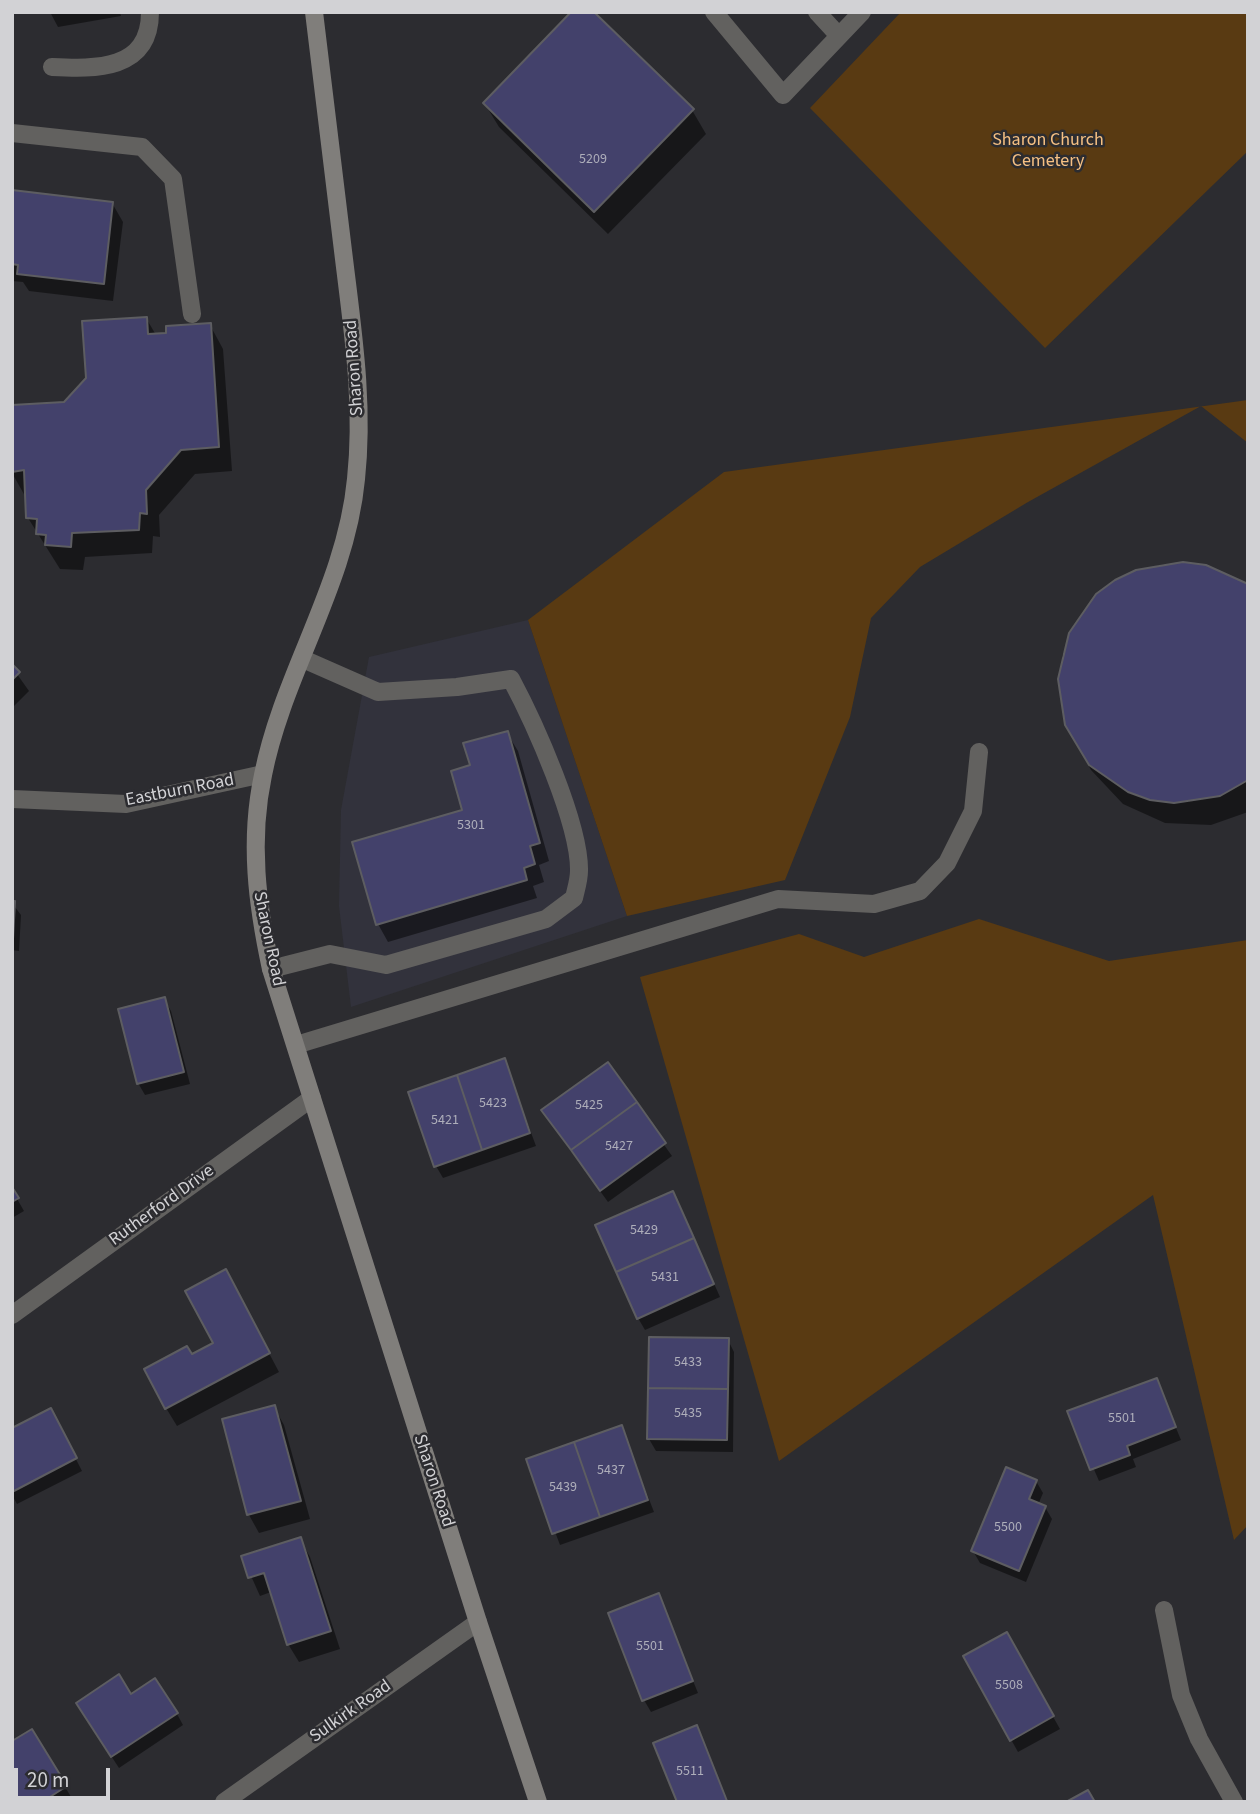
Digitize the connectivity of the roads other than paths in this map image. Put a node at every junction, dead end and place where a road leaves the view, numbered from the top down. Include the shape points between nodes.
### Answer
1 (150, 12) edge
2 (314, 12) edge
3 (714, 12) edge
4 (817, 12) edge
5 (862, 12) edge
6 (839, 36) junction
7 (51, 67) dead end
8 (12, 133) edge
9 (192, 314) dead end
10 (303, 659) junction
11 (979, 752) dead end
12 (263, 774) junction
13 (12, 799) edge
14 (271, 969) junction
15 (296, 1045) junction
16 (312, 1098) junction
17 (12, 1315) edge
18 (1164, 1610) dead end
19 (478, 1622) junction
20 (225, 1802) edge
21 (538, 1802) edge
22 (1234, 1802) edge

1 - 7 street via 150,25 141,44 124,61 97,69
2 - 10 main road, Sharon Road via 355,329 360,405 356,481 341,561
3 - 6 street via 783,94
4 - 6 street
5 - 6 street
8 - 9 street via 142,146 173,179
10 - 12 main road, Sharon Road
10 - 14 street via 378,692 512,679 573,829 579,871 574,898 545,919 386,965 330,954
11 - 15 street via 973,811 947,863 919,891 874,904 778,899
12 - 13 street, Eastburn Road via 126,804
12 - 14 main road, Sharon Road via 255,854 259,912
14 - 15 main road, Sharon Road
15 - 16 main road, Sharon Road
16 - 17 street, Rutherford Drive
16 - 19 main road, Sharon Road
18 - 22 street via 1181,1695
19 - 20 street, Sulkirk Road
19 - 21 main road, Sharon Road

